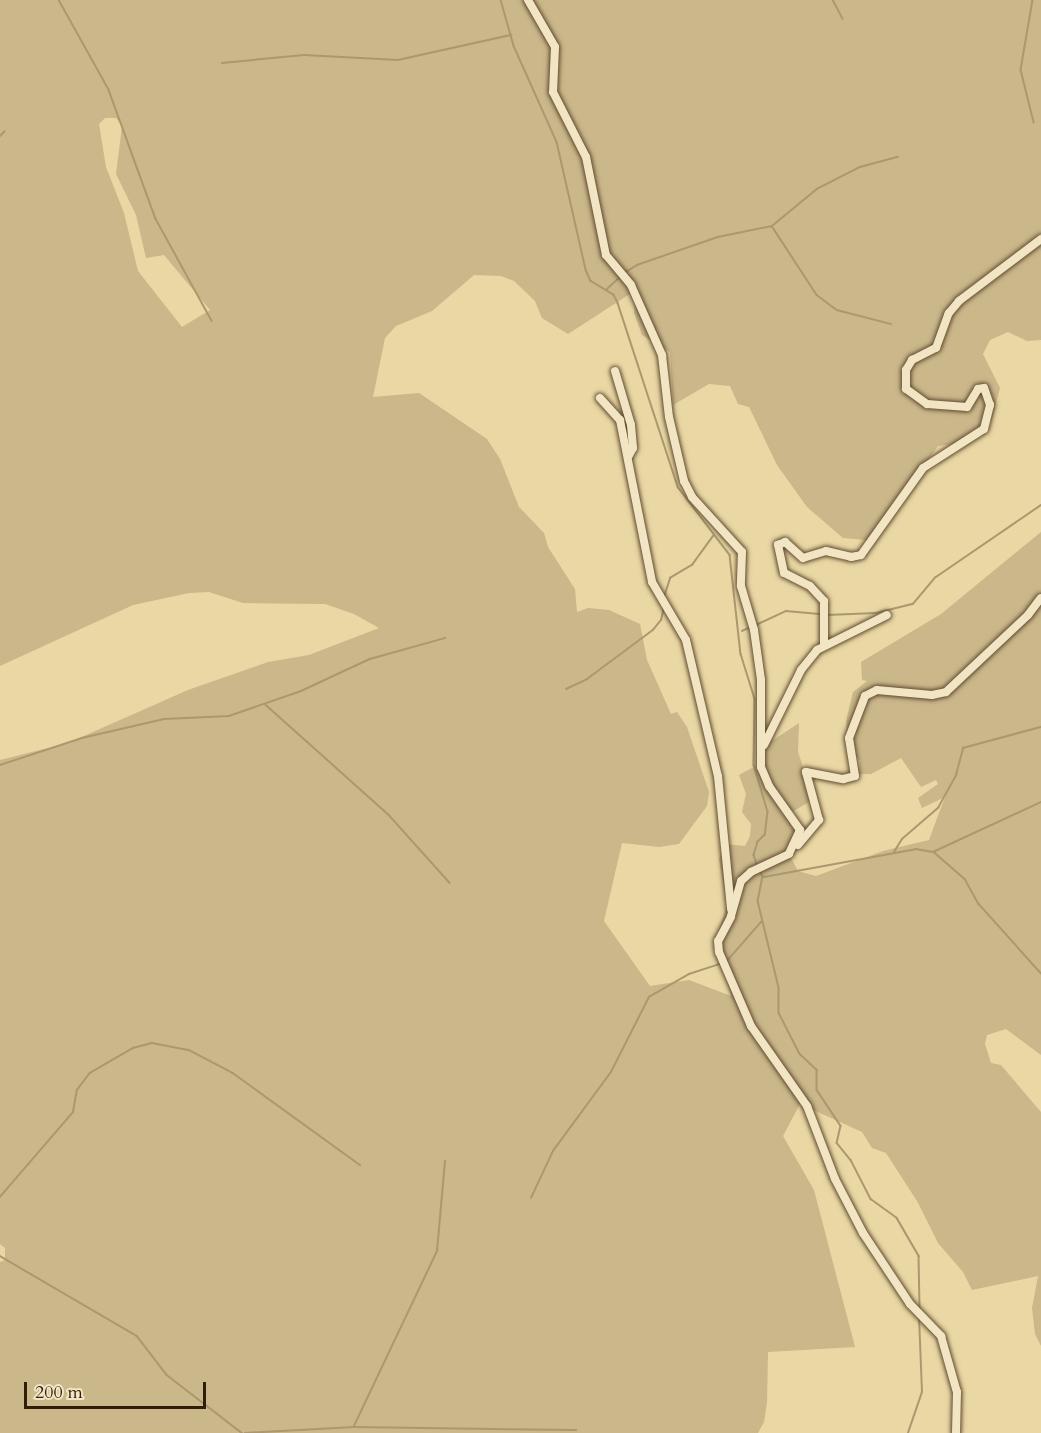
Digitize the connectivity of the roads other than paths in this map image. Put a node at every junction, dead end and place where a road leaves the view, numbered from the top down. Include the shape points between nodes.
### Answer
1 (528, 0) edge
2 (1041, 239) edge
3 (615, 371) dead end
4 (600, 398) dead end
5 (628, 457) junction
6 (1041, 598) edge
7 (887, 615) dead end
8 (824, 644) junction
9 (763, 747) junction
10 (795, 849) junction
11 (731, 917) junction
12 (956, 1433) edge

1 - 9 street via 555,47 554,92 586,157 606,255 631,285 662,355 669,417 684,482 692,497 742,552 741,586 760,663
2 - 8 street via 959,301 947,318 936,348 912,360 906,370 906,389 927,404 967,407 978,389 984,388 990,405 984,429 923,468 861,555 851,557 826,551 803,558 784,542 778,545 784,573 810,586 824,601
3 - 5 street via 631,425 633,448
4 - 5 street via 620,420
5 - 11 street via 642,547 652,582 686,640 710,735 720,789
6 - 10 street via 946,692 932,696 877,690 865,696 849,738 855,776 843,779 812,771 805,773 818,822
7 - 8 street
8 - 9 street via 801,669
9 - 10 street via 761,767 765,779 800,830
10 - 11 street via 746,875
11 - 12 street via 718,944 740,1003 770,1055 807,1106 835,1179 863,1233 910,1304 941,1336 957,1392

